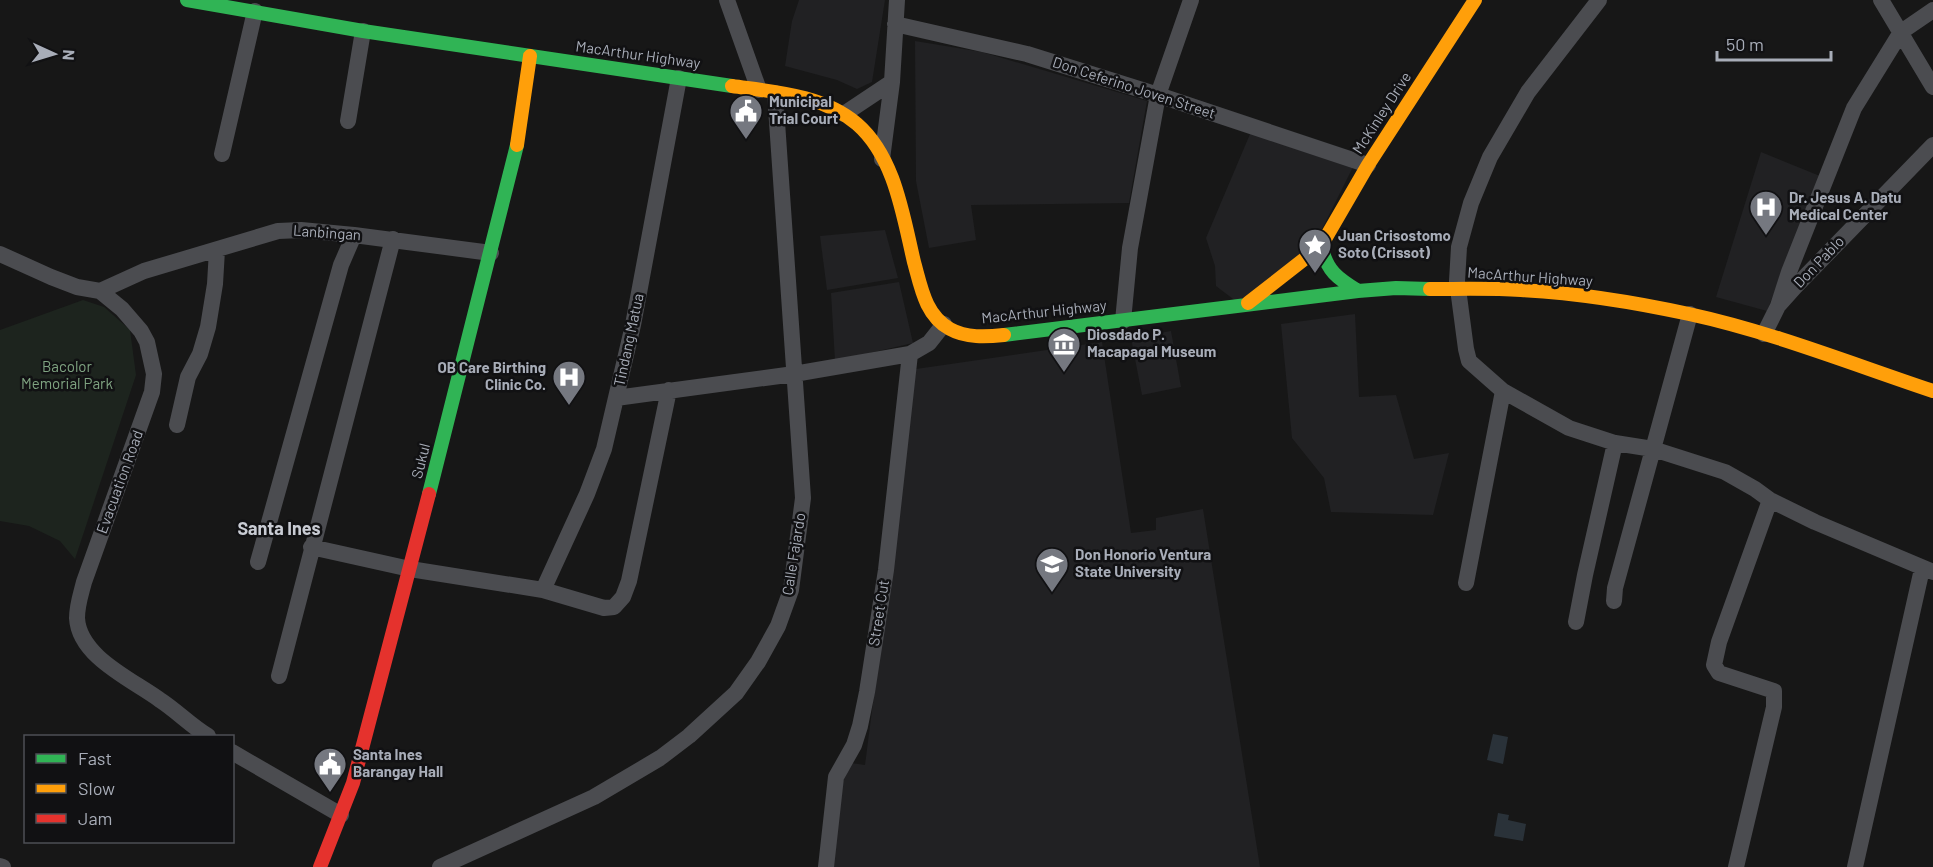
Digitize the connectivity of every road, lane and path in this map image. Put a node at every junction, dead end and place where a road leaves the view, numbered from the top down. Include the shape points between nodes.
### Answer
1 (187, 0) edge
2 (727, 0) edge
3 (897, 0) edge
4 (1191, 0) edge
5 (1475, 0) edge
6 (1599, 0) edge
7 (1881, 0) edge
8 (1933, 10) edge
9 (255, 11) junction
10 (895, 24) junction
11 (363, 31) junction
12 (1901, 32) junction
13 (530, 56) junction
14 (679, 78) junction
15 (892, 82) junction
16 (1933, 87) edge
17 (767, 92) junction
18 (1158, 95) junction
19 (844, 114) junction
20 (348, 121) dead end
21 (1933, 145) edge
22 (222, 154) dead end
23 (882, 159) junction
24 (1368, 165) junction
25 (354, 234) junction
26 (393, 239) junction
27 (1321, 246) junction
28 (217, 250) junction
29 (0, 254) edge
30 (491, 254) junction
31 (1457, 289) junction
32 (100, 291) junction
33 (1358, 291) junction
34 (1246, 304) junction
35 (1778, 306) junction
36 (1690, 314) junction
37 (1123, 321) junction
38 (944, 324) junction
39 (1764, 334) junction
40 (910, 354) junction
41 (794, 374) junction
42 (669, 390) junction
43 (1503, 391) junction
44 (1933, 391) edge
45 (616, 398) junction
46 (177, 425) dead end
47 (1615, 443) junction
48 (1653, 449) junction
49 (1770, 500) junction
50 (311, 547) junction
51 (258, 562) dead end
52 (410, 569) junction
53 (1928, 571) edge
54 (1466, 583) dead end
55 (543, 590) junction
56 (1614, 601) dead end
57 (1576, 622) dead end
58 (279, 676) dead end
59 (207, 735) edge
60 (234, 753) edge
61 (340, 815) junction
62 (320, 867) edge
63 (440, 867) edge
64 (826, 867) edge
65 (1736, 867) edge
66 (1856, 867) edge

1 - 9 main road, MacArthur Highway
2 - 17 street, Calle Fajardo
3 - 10 street
4 - 18 street
5 - 24 main road, McKinley Drive
6 - 31 street via 1528,92 1490,157 1459,247
7 - 12 street
8 - 12 street
9 - 11 main road, MacArthur Highway
9 - 22 street
10 - 15 street
10 - 18 street, Don Ceferino Joven Street via 1027,54
11 - 13 main road, MacArthur Highway
11 - 20 street
12 - 16 street
12 - 35 street via 1854,108
13 - 14 main road, MacArthur Highway
13 - 30 main road, Sukul via 517,145
14 - 17 main road, MacArthur Highway
14 - 45 street, Tindang Matua
15 - 19 street
15 - 23 street
17 - 19 main road, MacArthur Highway via 816,101
17 - 41 street, Calle Fajardo
18 - 24 street, Don Ceferino Joven Street
18 - 37 street via 1133,230
19 - 23 main road, MacArthur Highway via 870,137
21 - 35 street, Don Pablo
23 - 38 main road, MacArthur Highway via 896,192 922,295
24 - 27 main road, McKinley Drive
25 - 26 street, Lanbingan
25 - 28 street, Lanbingan via 278,231
25 - 51 street via 341,265
26 - 30 street, Lanbingan
26 - 50 street
27 - 33 main road via 1323,260 1332,274
27 - 34 main road, McKinley Drive
28 - 32 street, Lanbingan via 144,271
28 - 46 street via 208,327 188,377
29 - 32 street, Evacuation Road via 77,287
30 - 52 main road, Sukul
31 - 33 main road, MacArthur Highway
31 - 36 main road, MacArthur Highway via 1580,295
31 - 43 street via 1469,362
32 - 59 street, Evacuation Road via 141,331 154,374 152,392 84,582 77,621 102,662
33 - 34 main road, MacArthur Highway
34 - 37 main road, MacArthur Highway
35 - 39 street, Don Pablo
36 - 39 main road, MacArthur Highway
36 - 48 street
37 - 38 main road, MacArthur Highway via 989,336 956,332
38 - 40 street via 929,343
39 - 44 main road, MacArthur Highway
40 - 41 street
40 - 64 street, Street Cut via 886,570 867,692 861,726 836,777
41 - 42 street
41 - 63 street, Calle Fajardo via 803,498 791,590 778,626 736,693 660,758 594,797
42 - 45 street
42 - 55 street via 623,597 614,607 604,608
43 - 47 street via 1569,428
43 - 54 street
45 - 55 street, Tindang Matua via 604,449 587,494
47 - 48 street
47 - 57 street
48 - 49 street via 1725,472
48 - 56 street
49 - 53 street
49 - 65 street via 1713,665 1719,673 1774,691 1775,698
50 - 52 street
50 - 58 street
52 - 55 street
52 - 61 main road, Sukul via 353,783
53 - 66 street
60 - 61 street
61 - 62 main road, Sukul

